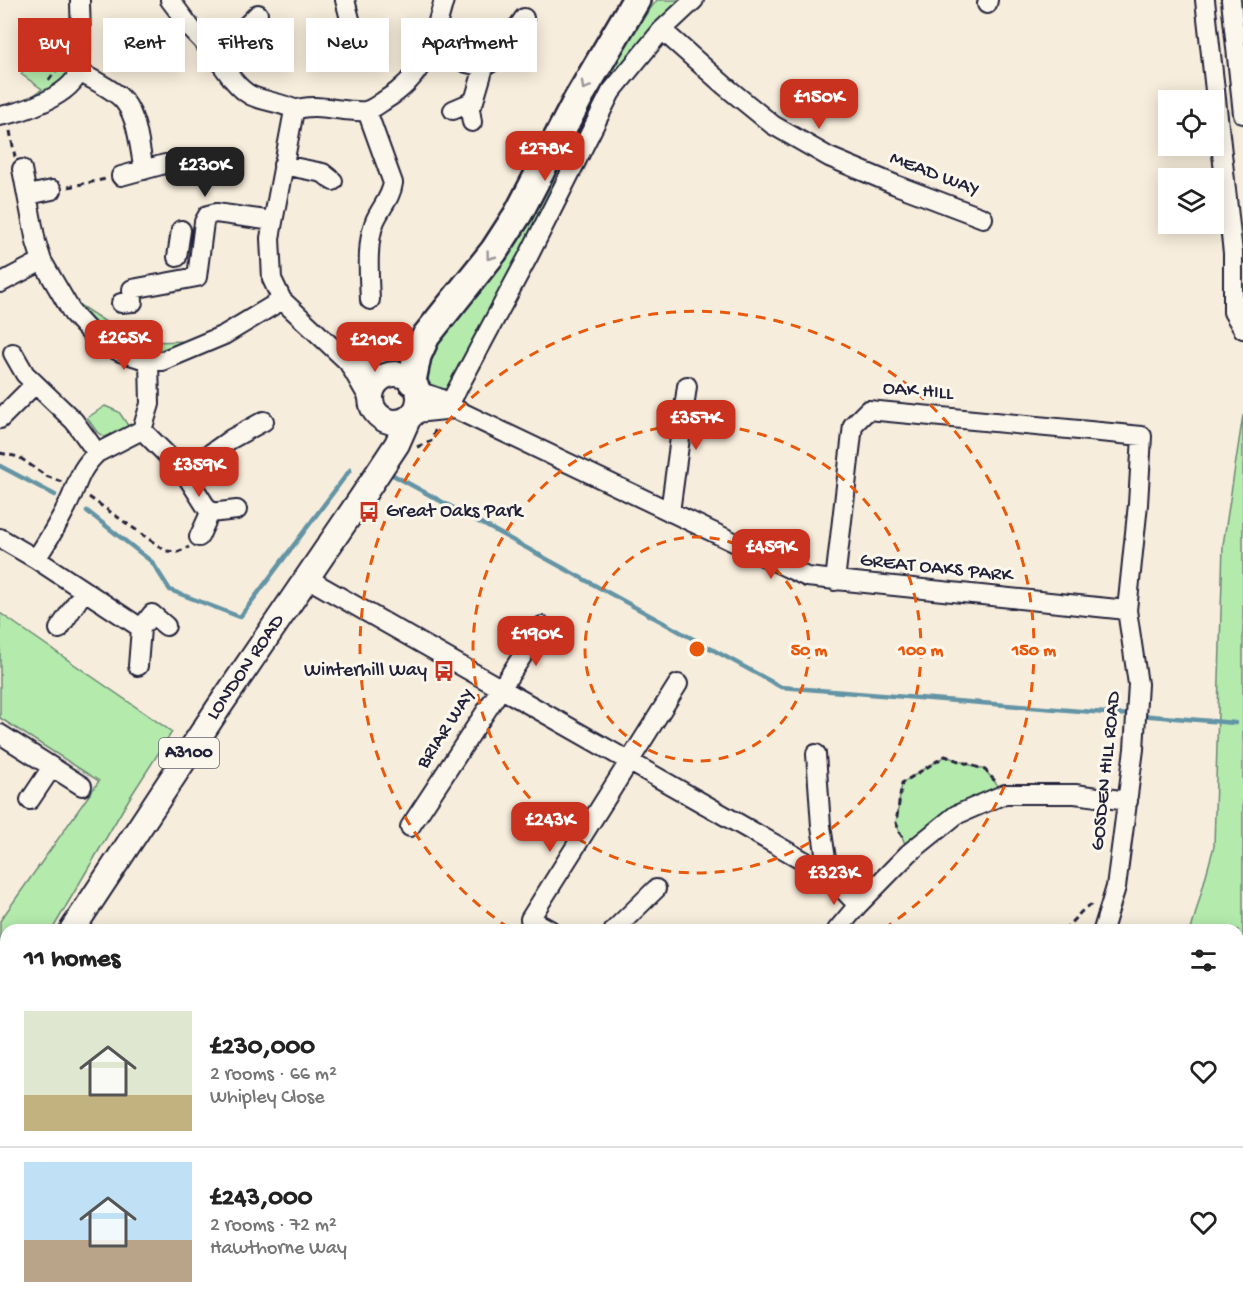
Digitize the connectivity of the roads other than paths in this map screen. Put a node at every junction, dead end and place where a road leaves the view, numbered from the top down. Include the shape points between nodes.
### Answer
1 (80, 0) edge
2 (170, 0) edge
3 (345, 0) edge
4 (444, 0) edge
5 (636, 0) edge
6 (694, 0) edge
7 (1205, 0) edge
8 (1231, 0) edge
9 (258, 14) dead end
10 (80, 18) edge
11 (254, 18) edge
12 (350, 18) edge
13 (439, 18) edge
14 (662, 30) junction
15 (197, 34) edge
16 (79, 72) joint
17 (230, 72) edge
18 (417, 72) edge
19 (483, 72) edge
20 (296, 110) junction
21 (367, 111) junction
22 (1243, 114) edge
23 (3, 115) edge
24 (472, 122) dead end
25 (165, 164) dead end
26 (284, 165) junction
27 (22, 169) road end
28 (144, 170) junction
29 (121, 176) road end
30 (333, 181) dead end
31 (51, 190) road end
32 (28, 195) junction
33 (983, 218) dead end
34 (273, 221) junction
35 (179, 244) dead end
36 (199, 255) junction
37 (42, 261) junction
38 (0, 283) edge
39 (282, 300) junction
40 (370, 300) dead end
41 (121, 303) dead end
42 (1243, 329) edge
43 (13, 352) dead end
44 (149, 360) junction
45 (348, 362) junction
46 (384, 377) junction
47 (30, 379) junction
48 (687, 386) dead end
49 (414, 401) junction
50 (452, 406) junction
51 (376, 410) junction
52 (7, 413) edge
53 (264, 421) dead end
54 (142, 430) junction
55 (1142, 436) joint
56 (97, 453) junction
57 (382, 465) junction
58 (184, 472) junction
59 (237, 510) dead end
60 (670, 512) junction
61 (210, 513) junction
62 (199, 537) road end
63 (0, 538) edge
64 (36, 559) junction
65 (309, 578) junction
66 (835, 581) junction
67 (84, 591) junction
68 (1127, 610) junction
69 (166, 626) dead end
70 (542, 626) dead end
71 (141, 628) junction
72 (59, 629) dead end
73 (138, 666) dead end
74 (678, 684) dead end
75 (501, 687) junction
76 (0, 734) edge
77 (816, 754) dead end
78 (629, 761) junction
79 (52, 767) junction
80 (82, 786) dead end
81 (30, 800) dead end
82 (1128, 801) junction
83 (410, 827) dead end
84 (821, 870) junction
85 (656, 889) dead end
86 (858, 905) junction
87 (76, 924) edge
88 (539, 924) edge
89 (620, 924) edge
90 (842, 924) edge
91 (1105, 924) edge

1 - 10 street
2 - 15 street
3 - 12 street
4 - 13 street
5 -> 49 highway via 518,214 494,251 426,336 417,356
6 - 14 street
7 - 42 street via 1233,253 1233,312
8 - 22 street
9 - 11 street
14 - 33 street, MEAD WAY via 772,125 829,157
14 - 50 street via 611,92
16 - 23 street via 64,90 36,106
16 - 28 street via 120,97 127,106
17 - 20 street via 249,94
18 - 21 street via 404,88
19 - 24 street via 474,101 461,106
20 - 21 street
20 - 26 street
21 - 40 street via 393,183 392,193 375,221 369,264
25 - 28 street
26 - 30 street via 323,172
26 - 34 street
27 - 32 street
28 - 29 street
31 - 32 street
32 - 37 street
34 - 36 street via 216,213 208,216
34 - 39 street via 272,279
35 - 36 street
36 - 41 street via 196,277 132,289 133,302
37 - 38 street
37 - 44 street via 73,314 98,340
39 - 44 street via 224,335 162,360
39 - 45 street
43 - 47 street
44 - 54 street via 150,404
45 - 46 street
45 - 51 street
46 - 49 main road via 398,374
46 - 51 main road via 371,392
47 - 52 street
47 - 56 street via 74,421
48 - 60 street
49 - 50 street, GREAT OAKS PARK via 438,397
49 - 51 main road via 399,423
49 - 57 main road, LONDON ROAD / A3100 via 397,444
50 - 60 street, GREAT OAKS PARK
51 - 57 main road
53 - 58 street
54 - 56 street
54 - 58 street
55 - 66 street, OAK HILL via 868,410 853,425
55 - 68 street, GOSDEN HILL ROAD
56 - 64 street via 86,464 69,504
57 - 65 main road, LONDON ROAD / A3100
58 - 61 street
59 - 61 street
60 - 66 street, GREAT OAKS PARK via 807,578
61 - 62 street
63 - 64 street
64 - 67 street
65 - 75 street
65 - 87 main road, LONDON ROAD / A3100
66 - 68 street, GREAT OAKS PARK
67 - 71 street
67 - 72 street
68 - 82 street, GOSDEN HILL ROAD via 1138,684
69 - 71 street via 152,614
70 - 75 street, BRIAR WAY
71 - 73 street
74 - 78 street
75 - 78 street
75 - 83 street, BRIAR WAY
76 - 79 street
77 - 84 street via 826,859
78 - 84 street
78 - 88 street via 530,919
79 - 80 street
79 - 81 street
82 - 86 street via 1075,794 1005,794 956,815 909,852
82 - 91 street, GOSDEN HILL ROAD via 1116,887
84 - 86 street
85 - 89 street
86 - 90 street

